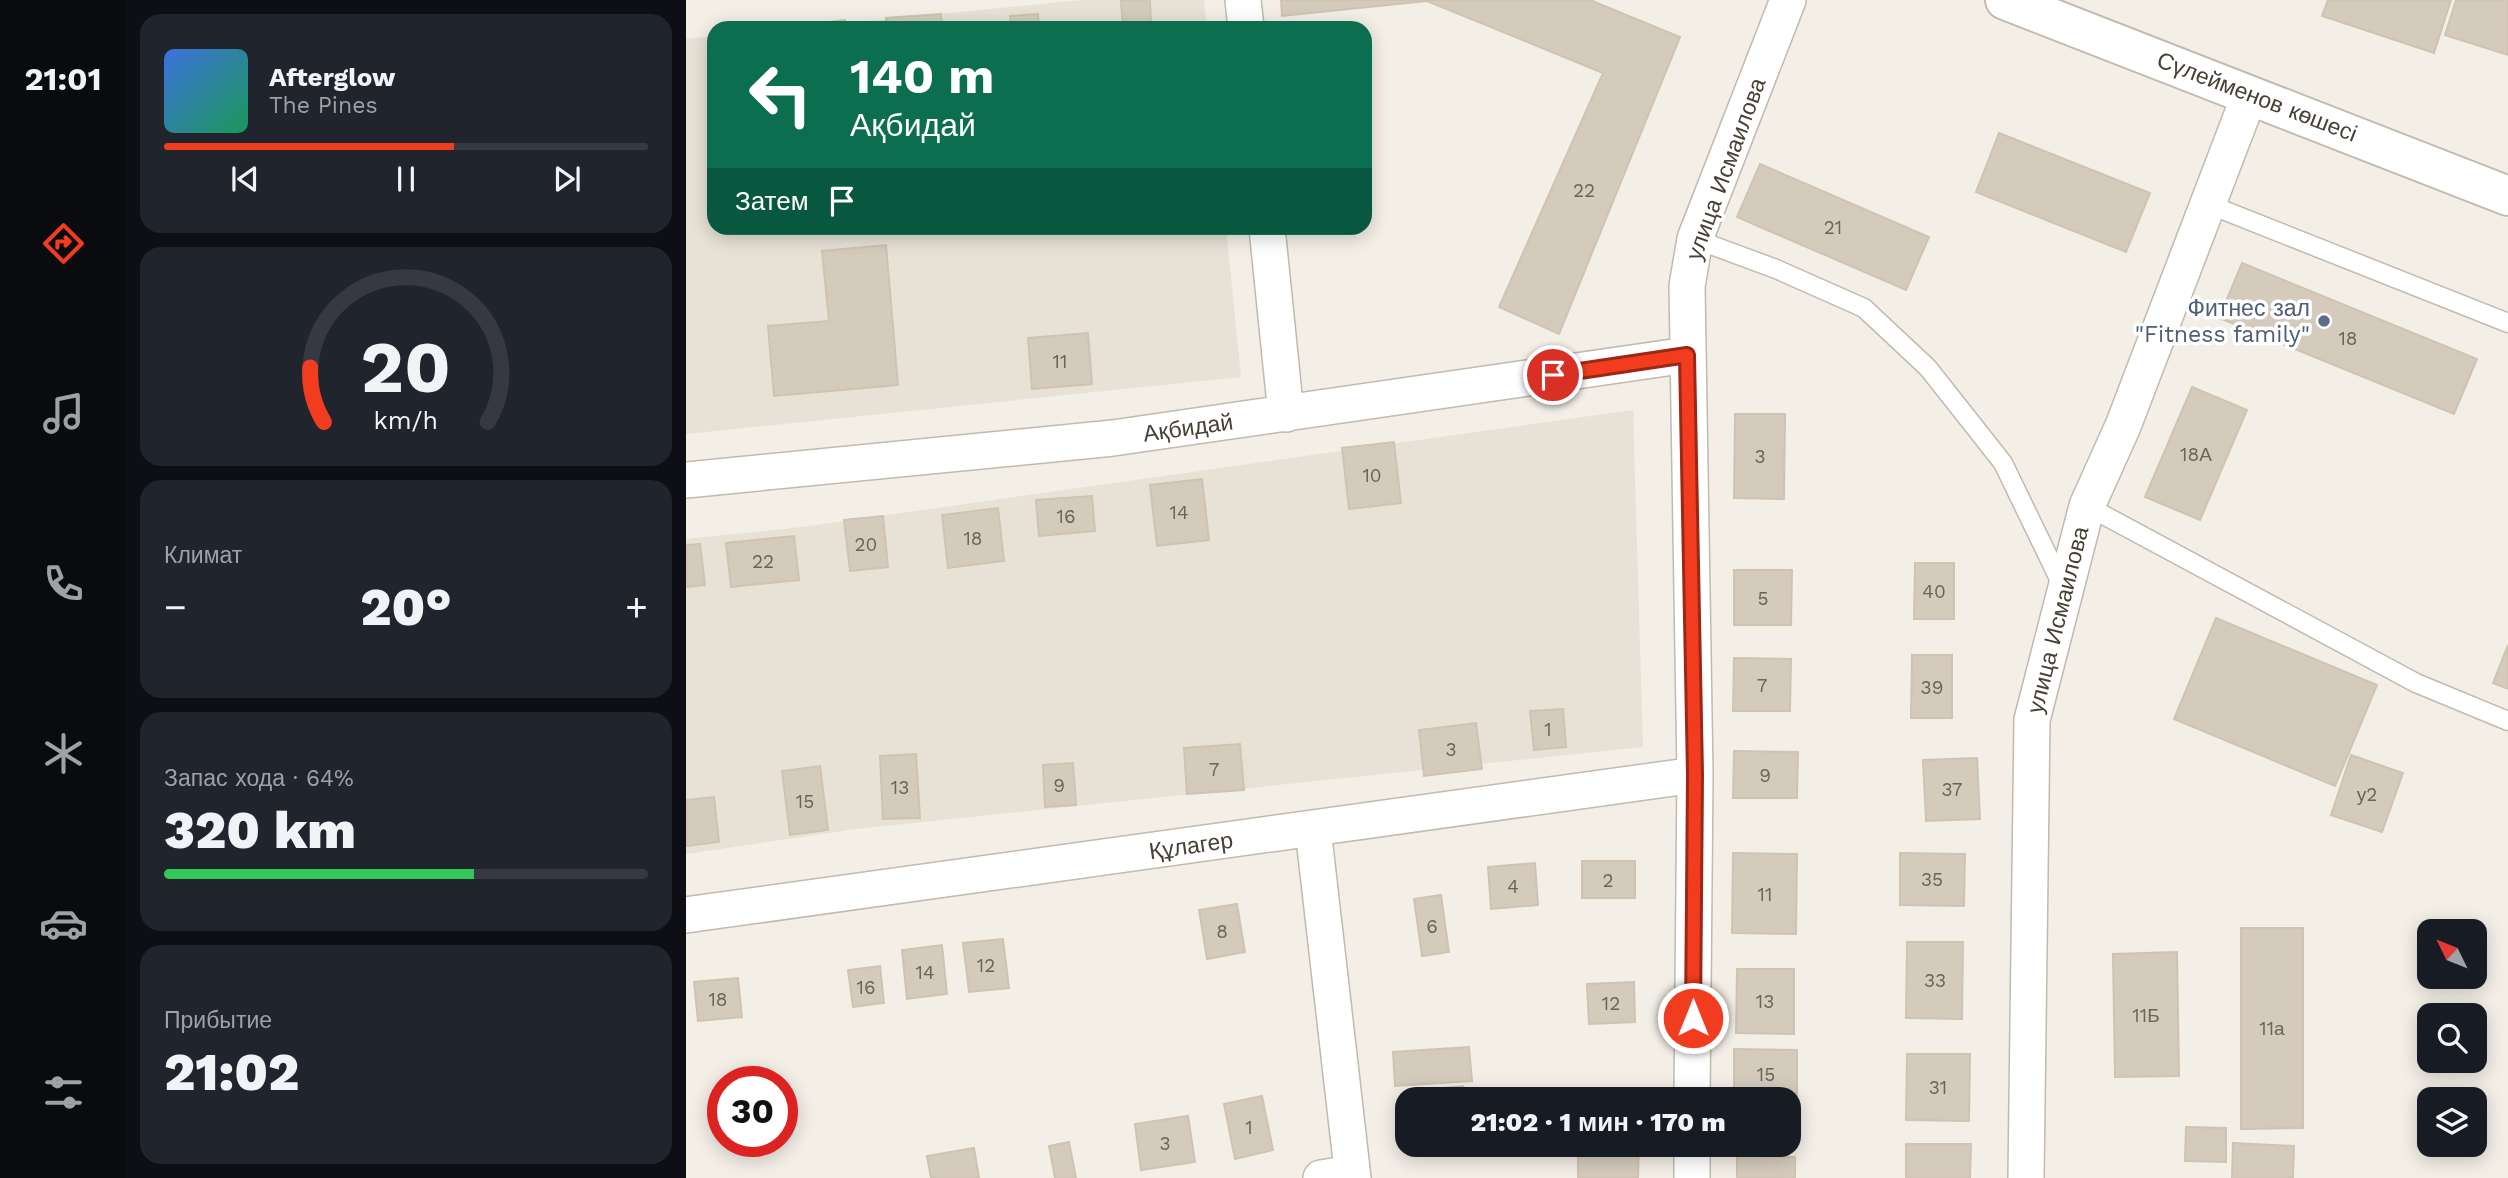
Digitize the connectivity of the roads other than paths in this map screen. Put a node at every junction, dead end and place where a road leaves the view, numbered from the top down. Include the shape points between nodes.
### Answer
1 (1243, 0) edge
2 (1788, 0) edge
3 (2005, 0) edge
4 (1245, 21) edge
5 (2249, 94) junction
6 (2508, 196) edge
7 (2208, 204) junction
8 (1268, 235) edge
9 (1695, 239) junction
10 (2508, 323) edge
11 (1687, 355) junction
12 (1286, 414) junction
13 (686, 480) edge
14 (2087, 506) junction
15 (2065, 592) junction
16 (2508, 721) edge
17 (1695, 775) junction
18 (1313, 829) junction
19 (686, 915) edge
20 (1692, 1087) edge
21 (1692, 1157) edge
22 (1342, 1176) edge
23 (1692, 1178) edge
24 (2026, 1178) edge

1 - 4 street
2 - 9 street, улица Исмаилова
3 - 5 street, Сүлейменов көшесі
5 - 6 street, Сүлейменов көшесі
5 - 7 street, улица Исмаилова
7 - 10 lane
7 - 14 street, улица Исмаилова via 2123,426
8 - 12 street
9 - 11 street, улица Исмаилова via 1687,286
9 - 15 lane via 1864,309 1928,368 2003,463
11 - 12 street, Ақбидай
11 - 17 street, улица Исмаилова
12 - 13 street, Ақбидай via 1113,438
14 - 15 street, улица Исмаилова
14 - 16 lane via 2416,683
15 - 24 street, улица Исмаилова via 2032,720
17 - 18 street, Құлагер
17 - 20 street, улица Исмаилова
18 - 19 street, Құлагер
18 - 22 street
21 - 23 street

